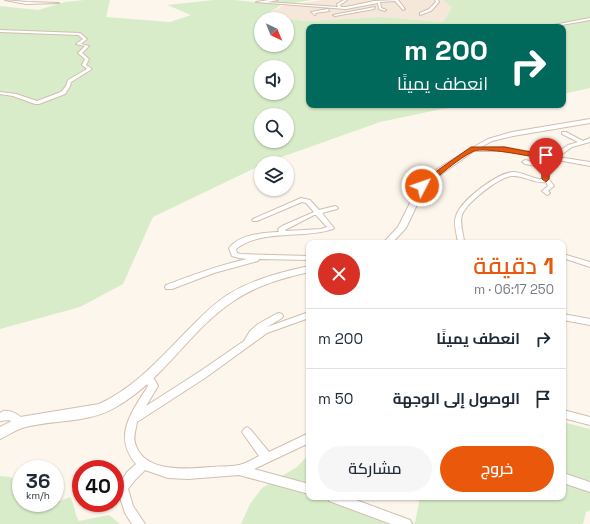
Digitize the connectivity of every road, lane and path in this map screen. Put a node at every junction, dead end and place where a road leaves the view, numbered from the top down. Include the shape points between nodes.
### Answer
1 (6, 0) edge
2 (277, 0) edge
3 (346, 0) edge
4 (396, 0) edge
5 (436, 0) edge
6 (389, 1) junction
7 (375, 2) edge
8 (58, 3) dead end
9 (333, 4) dead end
10 (366, 4) junction
11 (392, 4) dead end
12 (340, 6) junction
13 (358, 6) junction
14 (346, 8) junction
15 (372, 8) junction
16 (381, 8) junction
17 (404, 9) dead end
18 (385, 10) dead end
19 (329, 13) dead end
20 (315, 14) dead end
21 (421, 14) dead end
22 (335, 15) dead end
23 (590, 19) edge
24 (562, 24) edge
25 (0, 31) edge
26 (0, 93) edge
27 (590, 121) edge
28 (564, 133) dead end
29 (590, 140) edge
30 (486, 142) junction
31 (583, 142) junction
32 (474, 149) junction
33 (504, 149) junction
34 (544, 156) junction
35 (554, 157) junction
36 (525, 162) dead end
37 (590, 164) edge
38 (546, 166) junction
39 (530, 179) junction
40 (546, 179) junction
41 (533, 186) dead end
42 (547, 192) dead end
43 (335, 208) dead end
44 (318, 212) junction
45 (255, 220) dead end
46 (284, 234) junction
47 (390, 240) edge
48 (460, 240) edge
49 (274, 257) junction
50 (566, 257) edge
51 (306, 258) edge
52 (590, 265) edge
53 (306, 271) edge
54 (169, 287) dead end
55 (280, 316) dead end
56 (306, 316) edge
57 (566, 318) edge
58 (590, 322) edge
59 (248, 343) junction
60 (148, 378) junction
61 (566, 415) edge
62 (0, 416) edge
63 (133, 419) junction
64 (590, 421) edge
65 (20, 423) junction
66 (0, 432) edge
67 (248, 432) dead end
68 (306, 439) edge
69 (267, 458) junction
70 (144, 464) junction
71 (241, 470) junction
72 (566, 479) edge
73 (590, 486) edge
74 (306, 488) edge
75 (341, 500) edge
76 (139, 524) edge
77 (406, 524) edge

1 - 8 street
2 - 12 street via 256,2
3 - 12 street
4 - 6 street
4 - 17 street
5 - 21 street via 438,3
6 - 7 street
6 - 11 street
7 - 10 street
7 - 16 street
9 - 12 street
10 - 13 street
10 - 15 street
12 - 14 street
13 - 14 street
13 - 19 street
14 - 20 street via 312,12
15 - 16 street
15 - 22 street
16 - 18 street
23 - 24 street
25 - 26 street via 80,34 85,39 78,44 87,46 80,53 87,59 84,64 90,69 69,81 63,93 37,103
27 - 30 street via 512,134
28 - 31 street
29 - 31 street
30 - 32 street
30 - 33 street
31 - 35 street via 564,149
32 - 33 street
32 - 47 street via 422,186 402,228
33 - 34 street
34 - 35 street
34 - 38 street
35 - 37 street
36 - 38 street
38 - 40 street
39 - 40 street
39 - 41 street
39 - 48 street via 518,174 506,175 469,201 459,215
40 - 42 street via 551,186
43 - 44 street
44 - 45 street via 310,203 301,200
44 - 46 street via 284,227 281,230
44 - 46 street via 331,228
46 - 49 street via 243,240 232,248 234,254 239,256
49 - 51 street
49 - 54 street via 234,263 206,271
50 - 52 street
53 - 60 street via 264,281 232,297 209,315
55 - 59 street via 256,331
56 - 59 street via 264,331
57 - 58 street
59 - 63 street via 202,376
60 - 63 street via 153,386
60 - 65 street via 121,399 100,409
61 - 64 street
62 - 65 street via 13,416
63 - 70 street via 128,436 131,448
65 - 66 street
67 - 69 street
68 - 69 street
69 - 71 street
70 - 71 street via 168,473
70 - 76 street via 122,488 129,509
71 - 74 street
72 - 73 street
75 - 77 street

